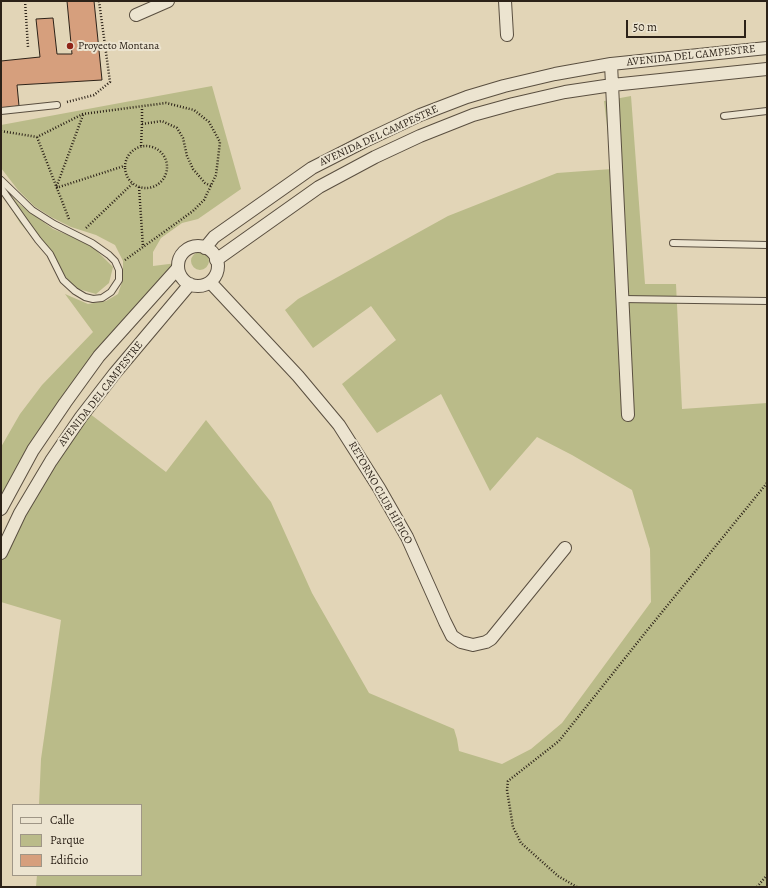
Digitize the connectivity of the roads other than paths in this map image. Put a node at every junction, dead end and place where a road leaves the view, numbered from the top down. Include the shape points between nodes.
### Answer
1 (168, 1) edge
2 (505, 1) edge
3 (136, 15) dead end
4 (507, 35) dead end
5 (767, 48) edge
6 (611, 64) junction
7 (767, 69) edge
8 (612, 85) junction
9 (467, 97) junction
10 (57, 105) road end
11 (1, 111) edge
12 (767, 111) edge
13 (473, 116) junction
14 (724, 116) dead end
15 (1, 180) edge
16 (1, 188) edge
17 (674, 243) dead end
18 (767, 245) edge
19 (205, 248) junction
20 (216, 260) junction
21 (178, 268) junction
22 (210, 282) junction
23 (190, 284) junction
24 (622, 299) junction
25 (767, 301) edge
26 (628, 415) dead end
27 (1, 509) edge
28 (565, 548) dead end
29 (1, 553) edge

1 - 3 street
2 - 4 street
5 - 6 street, AVENIDA DEL CAMPESTRE
6 - 8 street
6 - 9 street, AVENIDA DEL CAMPESTRE via 555,74
7 - 8 street, AVENIDA DEL CAMPESTRE
8 - 13 street, AVENIDA DEL CAMPESTRE via 565,92
8 - 24 street
9 - 13 street
9 - 19 street, AVENIDA DEL CAMPESTRE via 365,140 312,168 214,237
10 - 11 lane
12 - 14 lane
13 - 20 street, AVENIDA DEL CAMPESTRE via 420,136 319,187
15 - 16 lane via 32,210 92,243 115,261 119,270 119,280 111,292 102,298 93,299 75,291 63,280 50,254
17 - 18 lane
19 - 20 street
19 - 21 street via 187,250
20 - 22 street via 217,271
21 - 23 street via 183,279
21 - 27 street, AVENIDA DEL CAMPESTRE via 99,356 33,450
22 - 23 street via 199,286
22 - 28 street, RETORNO CLUB HÍPICO via 298,376 339,425 407,537 452,636 473,645 491,639
23 - 29 street, AVENIDA DEL CAMPESTRE via 115,373 50,461 20,513
24 - 25 lane
24 - 26 street

